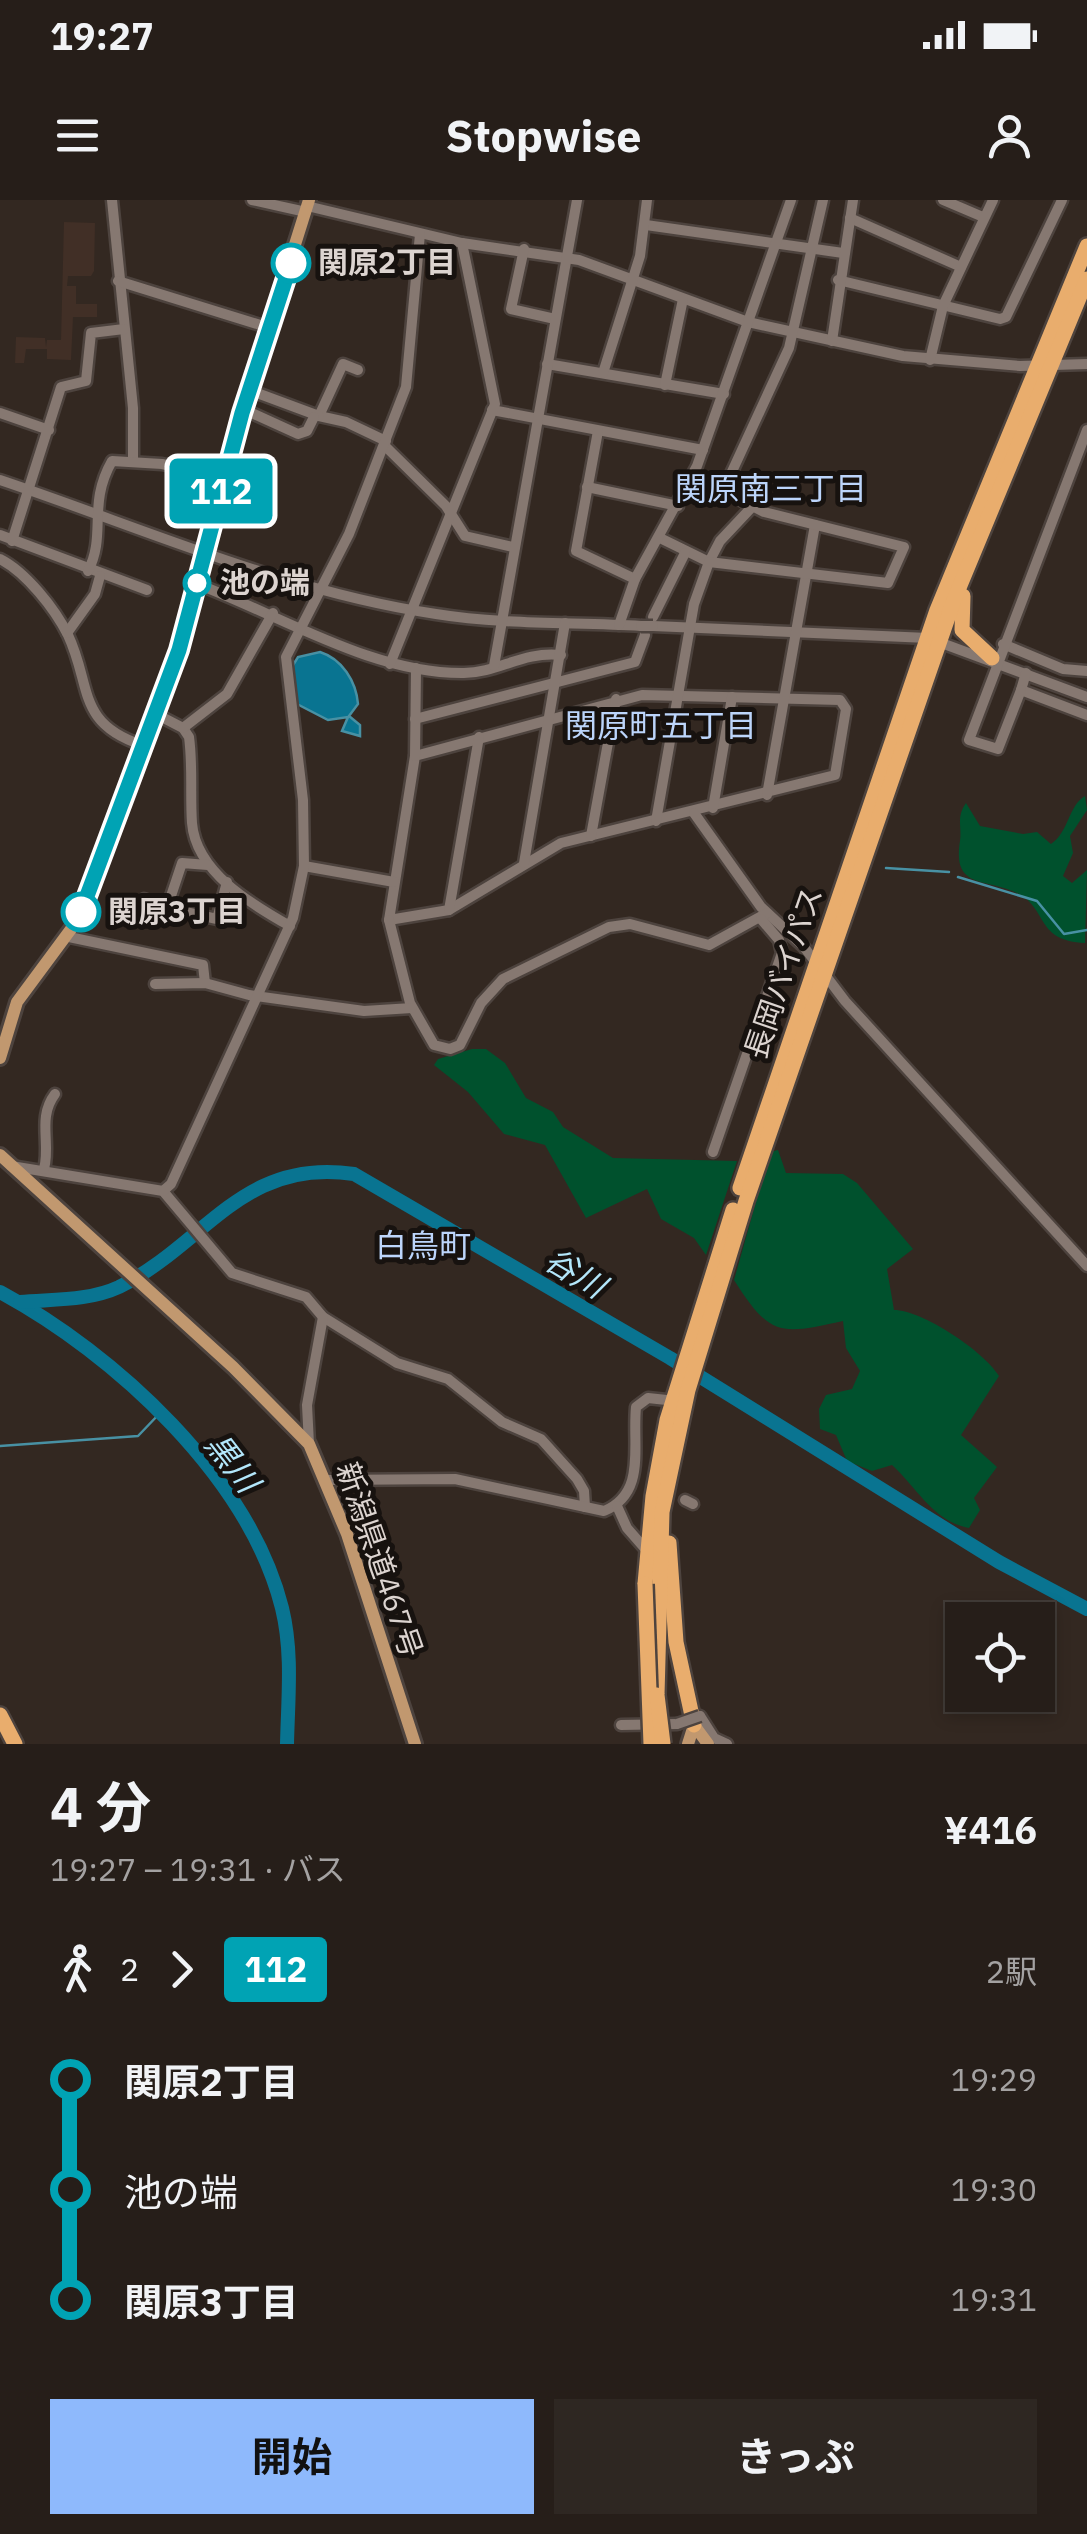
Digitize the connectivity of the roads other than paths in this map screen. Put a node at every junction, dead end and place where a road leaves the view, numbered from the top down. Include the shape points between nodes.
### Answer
1 (112, 200) edge
2 (252, 200) edge
3 (577, 200) edge
4 (647, 200) edge
5 (791, 200) edge
6 (822, 200) edge
7 (853, 200) edge
8 (943, 200) edge
9 (992, 200) edge
10 (1062, 200) edge
11 (307, 206) edge
12 (984, 217) junction
13 (850, 218) junction
14 (646, 225) junction
15 (420, 234) junction
16 (462, 243) junction
17 (776, 243) junction
18 (1087, 246) edge
19 (808, 247) junction
20 (524, 249) junction
21 (843, 252) junction
22 (566, 258) junction
23 (961, 267) junction
24 (633, 278) junction
25 (1087, 279) edge
26 (838, 280) junction
27 (118, 281) junction
28 (683, 299) junction
29 (943, 306) junction
30 (555, 319) junction
31 (748, 322) junction
32 (270, 328) junction
33 (124, 329) junction
34 (790, 332) junction
35 (832, 341) junction
36 (930, 360) junction
37 (547, 364) junction
38 (1087, 364) edge
39 (1043, 365) junction
40 (358, 370) dead end
41 (603, 373) junction
42 (665, 385) junction
43 (249, 390) junction
44 (724, 394) junction
45 (243, 409) junction
46 (492, 410) junction
47 (0, 413) edge
48 (317, 417) junction
49 (537, 420) junction
50 (49, 430) junction
51 (1087, 430) edge
52 (598, 431) junction
53 (386, 444) junction
54 (703, 450) junction
55 (134, 460) junction
56 (224, 478) junction
57 (0, 480) edge
58 (587, 488) junction
59 (31, 490) junction
60 (678, 506) junction
61 (751, 508) junction
62 (96, 513) junction
63 (449, 514) junction
64 (815, 525) junction
65 (0, 535) edge
66 (660, 538) junction
67 (12, 541) junction
68 (513, 547) junction
69 (974, 548) junction
70 (207, 553) junction
71 (685, 553) junction
72 (0, 559) edge
73 (709, 562) junction
74 (88, 572) junction
75 (805, 574) junction
76 (100, 576) junction
77 (635, 579) junction
78 (197, 584) junction
79 (322, 589) junction
80 (147, 590) dead end
81 (410, 610) junction
82 (273, 613) junction
83 (501, 620) junction
84 (566, 623) junction
85 (619, 625) junction
86 (302, 626) junction
87 (648, 626) junction
88 (690, 628) junction
89 (795, 632) junction
90 (67, 633) junction
91 (934, 639) junction
92 (1002, 644) junction
93 (561, 654) junction
94 (994, 660) junction
95 (390, 664) junction
96 (494, 666) junction
97 (416, 668) junction
98 (1087, 672) edge
99 (1026, 673) junction
100 (556, 682) junction
101 (1021, 690) junction
102 (678, 694) junction
103 (732, 697) junction
104 (1087, 697) edge
105 (784, 698) junction
106 (616, 700) junction
107 (154, 713) junction
108 (1087, 716) edge
109 (549, 717) junction
110 (414, 719) junction
111 (183, 728) junction
112 (479, 737) junction
113 (142, 745) junction
114 (415, 756) junction
115 (766, 795) junction
116 (713, 808) junction
117 (694, 812) junction
118 (656, 821) junction
119 (592, 836) junction
120 (524, 862) junction
121 (208, 865) junction
122 (304, 866) junction
123 (228, 882) junction
124 (394, 882) junction
125 (144, 899) dead end
126 (167, 908) junction
127 (450, 910) junction
128 (764, 916) junction
129 (389, 920) junction
130 (290, 926) junction
131 (69, 937) junction
132 (821, 971) junction
133 (205, 983) junction
134 (155, 984) dead end
135 (260, 996) junction
136 (412, 1008) junction
137 (0, 1058) edge
138 (55, 1094) dead end
139 (713, 1152) dead end
140 (0, 1155) edge
141 (10, 1166) junction
142 (44, 1169) junction
143 (162, 1191) junction
144 (1087, 1266) edge
145 (324, 1317) junction
146 (679, 1394) junction
147 (309, 1444) junction
148 (328, 1480) junction
149 (617, 1506) junction
150 (585, 1507) junction
151 (664, 1564) junction
152 (645, 1584) junction
153 (0, 1715) edge
154 (697, 1720) junction
155 (621, 1725) dead end
156 (15, 1744) edge
157 (415, 1744) edge
158 (642, 1744) edge
159 (651, 1744) edge
160 (663, 1744) edge
161 (688, 1744) edge
162 (708, 1744) edge
163 (727, 1744) edge

1 - 27 street
2 - 11 street
3 - 22 street
4 - 14 street
5 - 17 street
6 - 19 street
7 - 13 street
8 - 12 street
9 - 12 street
10 - 29 street via 1006,317
11 - 15 street
11 - 32 main road
12 - 23 street
13 - 21 street
13 - 23 street
14 - 17 street
14 - 24 street
15 - 16 street
15 - 53 street via 406,387
16 - 20 street
16 - 46 street via 495,394
17 - 19 street
17 - 31 street
18 - 39 highway, 長岡バイパス
19 - 21 street
19 - 34 street
20 - 22 street
20 - 30 street via 511,309
21 - 26 street
22 - 24 street
22 - 30 street
23 - 29 street
24 - 28 street
24 - 41 street
25 - 39 highway, 長岡バイパス
26 - 29 street
26 - 35 street
27 - 32 street
27 - 33 street
28 - 31 street
28 - 42 street
29 - 36 street
30 - 37 street
31 - 34 street
31 - 44 street
32 - 43 main road
33 - 50 street via 92,333 88,377 61,387
33 - 55 street
34 - 35 street
34 - 61 street via 723,491
35 - 36 street
36 - 39 street
37 - 41 street
37 - 49 street
38 - 39 street
39 - 69 highway, 長岡バイパス
39 - 91 highway, 長岡バイパス
40 - 48 street via 342,364
41 - 42 street
42 - 44 street
43 - 45 main road
43 - 48 street
44 - 54 street
45 - 48 street via 298,434
45 - 56 main road
46 - 49 street
46 - 63 street
47 - 50 street
48 - 53 street via 346,422
49 - 52 street
49 - 68 street
50 - 59 street
51 - 92 street
52 - 54 street
52 - 58 street
53 - 63 street
53 - 79 street
54 - 60 street
55 - 56 street
55 - 62 street via 112,460 100,482
56 - 70 main road
57 - 59 street
58 - 60 street
58 - 77 street via 576,552
59 - 62 street
59 - 67 street
60 - 66 street
61 - 64 street
61 - 73 street
62 - 70 street
62 - 74 street
63 - 68 street via 470,540
63 - 81 street
64 - 75 street
64 - 75 street via 904,547 888,583
65 - 67 street
66 - 71 street
66 - 77 street
67 - 74 street
68 - 83 street
69 - 91 highway, 長岡バイパス
69 - 94 highway via 960,623
70 - 78 main road
70 - 79 street
71 - 73 street
71 - 87 street
72 - 90 street via 32,586
73 - 75 street
73 - 88 street
74 - 76 street
75 - 89 street
76 - 80 street
76 - 90 street
77 - 85 street
78 - 82 street
78 - 107 main road
79 - 81 street
79 - 86 street
81 - 83 street
81 - 95 street
82 - 86 street
82 - 111 street via 227,694
83 - 84 street
83 - 96 street
84 - 85 street
84 - 93 street
85 - 87 street
86 - 95 street
86 - 122 street via 285,670 299,759
87 - 88 street
87 - 100 street via 635,662
88 - 89 street
88 - 102 street
89 - 91 street
89 - 105 street
90 - 113 street via 88,704 112,734
91 - 94 street
91 - 132 highway, 長岡バイパス
92 - 94 street
92 - 98 street
93 - 96 street via 534,653
93 - 100 street
94 - 99 street
94 - 101 street via 969,740 998,748
95 - 97 street
96 - 97 street via 464,673
97 - 110 street
99 - 101 street
99 - 104 street
100 - 109 street
100 - 110 street
101 - 108 street
102 - 103 street
102 - 106 street
102 - 118 street
103 - 105 street
103 - 116 street
105 - 115 street
105 - 115 street via 846,704 836,772 828,780
106 - 109 street
106 - 119 street
107 - 111 street
107 - 113 main road
109 - 112 street
109 - 120 street
110 - 114 street
111 - 121 street via 190,742 192,822
112 - 114 street
112 - 127 street
113 - 131 main road
114 - 124 street
115 - 116 street
116 - 117 street
117 - 118 street
117 - 128 street
118 - 119 street
119 - 120 street via 562,842
120 - 127 street
121 - 123 street
121 - 126 street via 182,863
122 - 124 street
122 - 130 street
123 - 126 street via 218,919
123 - 130 street
124 - 129 street
125 - 126 street
127 - 129 street
128 - 132 street
128 - 136 street via 709,945 630,924 609,928 503,979 480,1002 460,1046 450,1049 434,1046
128 - 139 street via 782,953
129 - 136 street
130 - 135 street
131 - 133 street via 203,965
131 - 137 main road via 18,1002
132 - 144 street
132 - 146 highway, 長岡バイパス
133 - 134 street
133 - 135 street
135 - 136 street via 364,1011
135 - 143 street
138 - 142 street via 44,1120 50,1148
140 - 141 main road, 新潟県道467号
141 - 142 street
141 - 147 main road, 新潟県道467号
142 - 143 street
143 - 145 street via 232,1273 298,1294
145 - 147 street via 307,1405
145 - 150 street via 397,1363 448,1380 502,1422 540,1439 577,1480
146 - 149 street via 648,1398 636,1408 634,1481
146 - 151 highway, 長岡バイパス
146 - 151 highway, 長岡バイパス via 658,1456
147 - 148 main road, 新潟県道467号
148 - 150 street via 456,1479
148 - 157 main road, 新潟県道467号
149 - 150 street
149 - 151 street via 627,1528
151 - 152 highway, 長岡バイパス
151 - 154 highway
151 - 160 highway, 長岡バイパス, bridge via 657,1695
152 - 158 highway, bridge
152 - 159 highway, 長岡バイパス, bridge
153 - 156 highway
154 - 155 street, bridge
154 - 161 main road
154 - 162 main road
154 - 163 street

